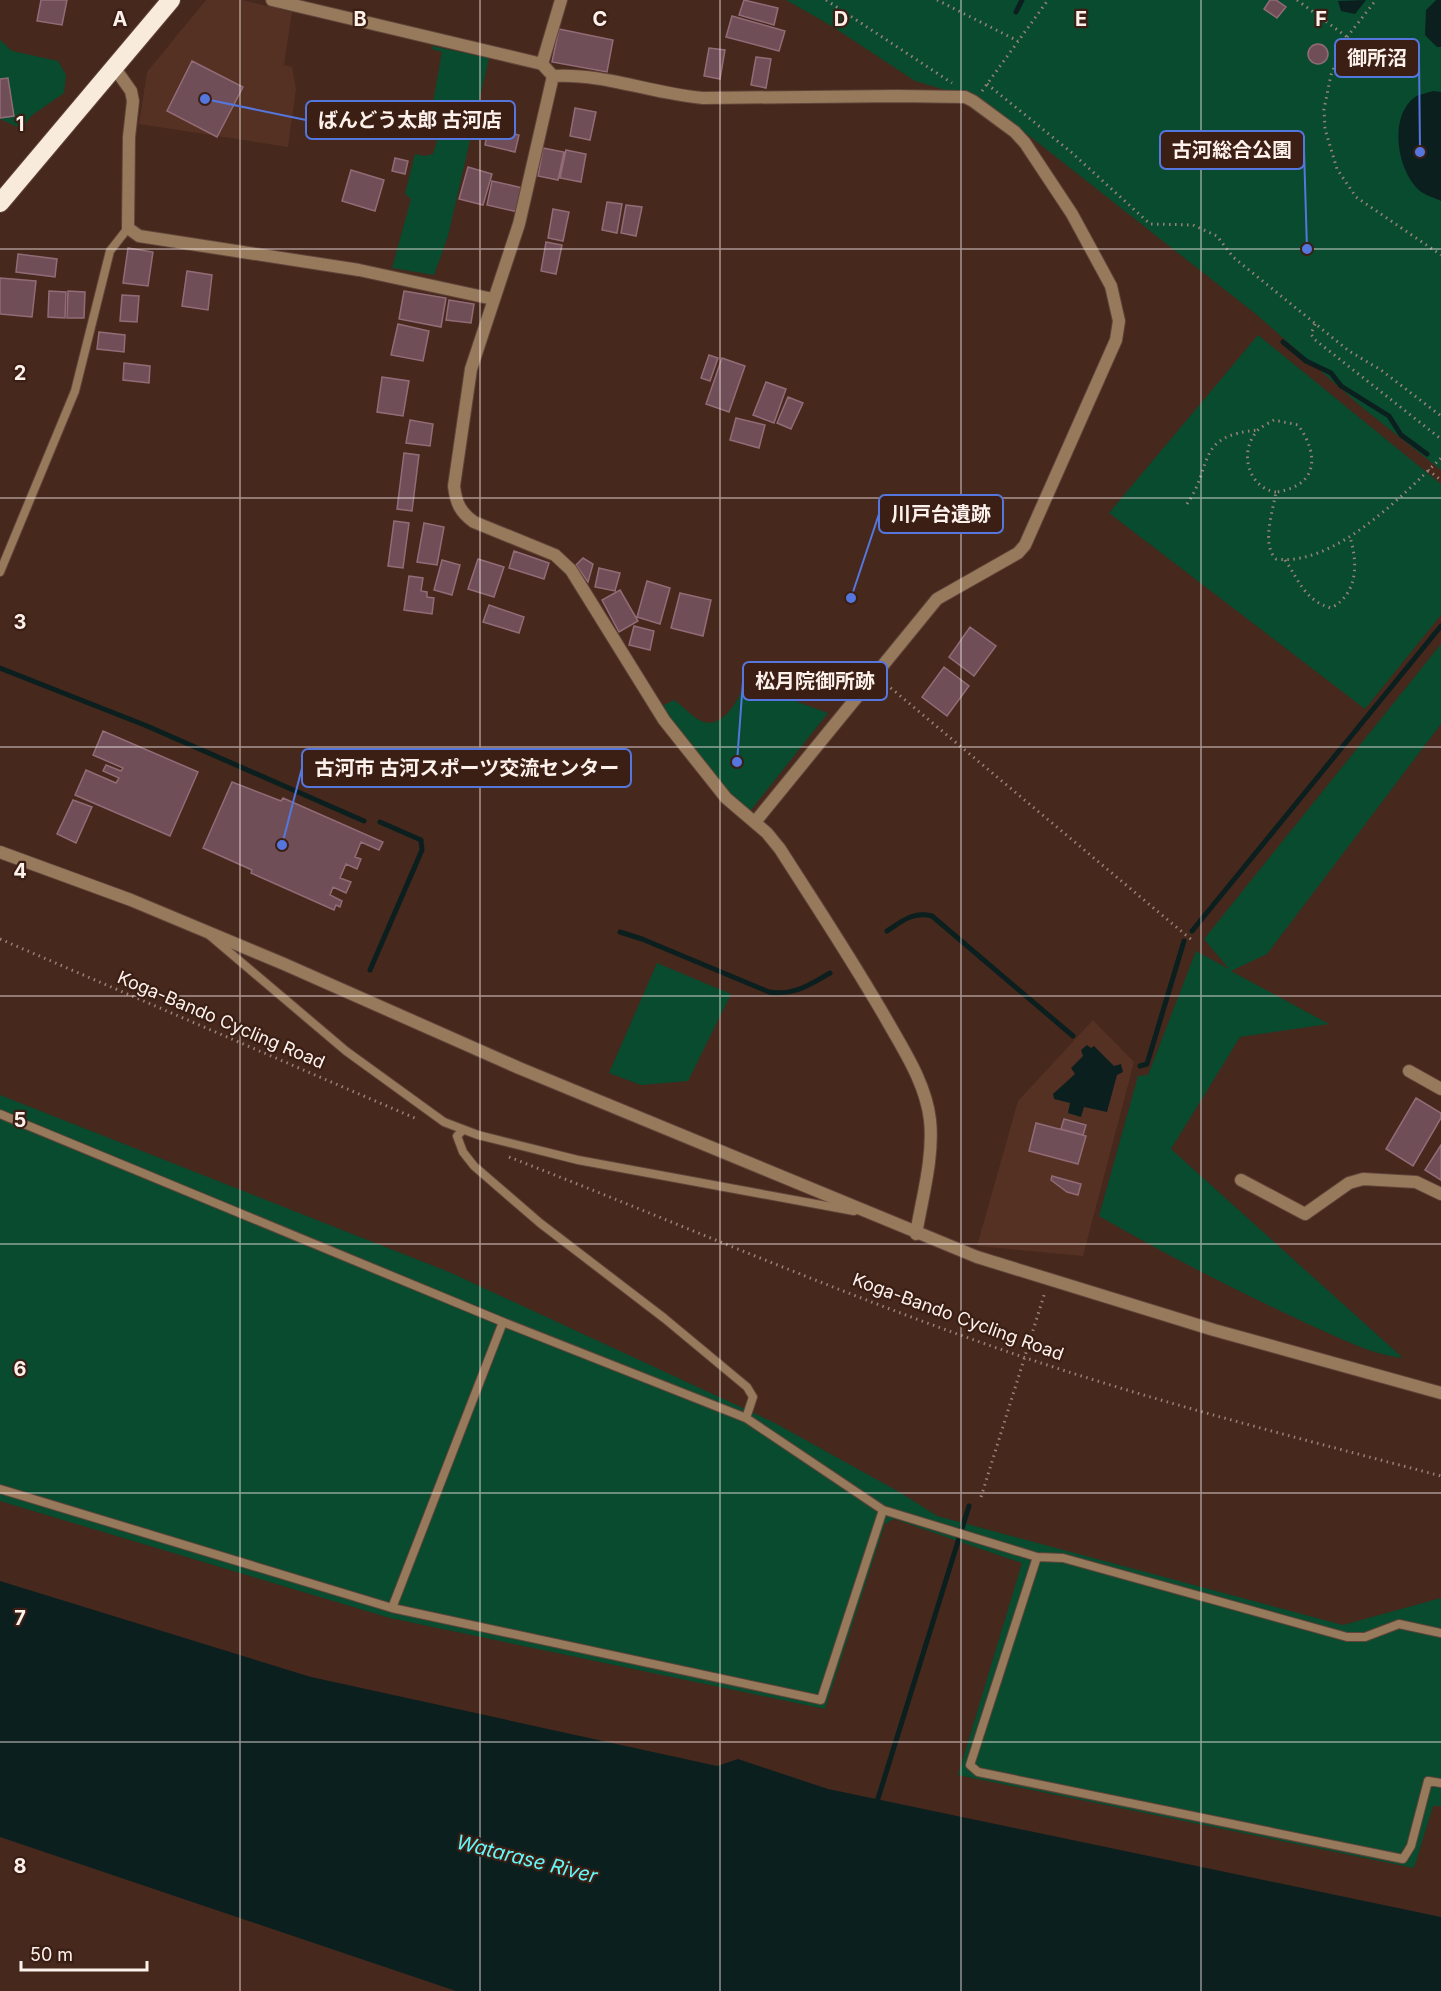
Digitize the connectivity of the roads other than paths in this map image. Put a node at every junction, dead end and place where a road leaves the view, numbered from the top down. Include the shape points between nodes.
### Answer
1 (171, 0) edge
2 (272, 0) edge
3 (561, 0) edge
4 (542, 64) junction
5 (114, 67) junction
6 (553, 76) junction
7 (0, 204) edge
8 (128, 228) junction
9 (493, 299) junction
10 (0, 572) edge
11 (755, 822) junction
12 (0, 852) edge
13 (203, 930) junction
14 (1409, 1071) dead end
15 (1441, 1089) edge
16 (0, 1114) edge
17 (462, 1131) junction
18 (1242, 1180) dead end
19 (1441, 1194) edge
20 (869, 1215) junction
21 (916, 1234) junction
22 (503, 1322) junction
23 (1441, 1393) edge
24 (746, 1418) junction
25 (0, 1489) edge
26 (883, 1510) junction
27 (1037, 1557) junction
28 (392, 1608) junction
29 (1441, 1633) edge
30 (1441, 1783) edge

1 - 5 highway
2 - 4 street
3 - 4 street
4 - 6 street
5 - 7 highway
5 - 8 street via 131,91 133,101
6 - 9 street via 519,224
6 - 11 street via 590,78 703,98 969,99 1025,143 1072,214 1111,286 1118,309 1117,331 1025,545 1018,553 944,593
8 - 9 street via 139,236 359,270
8 - 10 lane via 110,251 75,391
9 - 11 street via 471,369 454,486 459,508 474,522 555,555 571,570 664,720 726,798
11 - 21 street via 780,849 862,977 924,1094 930,1144
12 - 13 street
13 - 17 lane via 346,1051
13 - 20 street
14 - 15 street
16 - 22 lane
17 - 20 lane via 578,1160
17 - 24 lane via 457,1136 474,1166 747,1387 753,1397
18 - 19 street via 1305,1214 1349,1183 1363,1179 1416,1182
20 - 21 street
21 - 23 street via 977,1257 1214,1330
22 - 24 lane
22 - 28 lane
24 - 26 lane
25 - 28 lane
26 - 27 lane
26 - 28 lane via 821,1700
27 - 29 lane via 1063,1558 1347,1637 1365,1637 1399,1624
27 - 30 lane via 970,1765 978,1772 1403,1859 1411,1846 1428,1781

